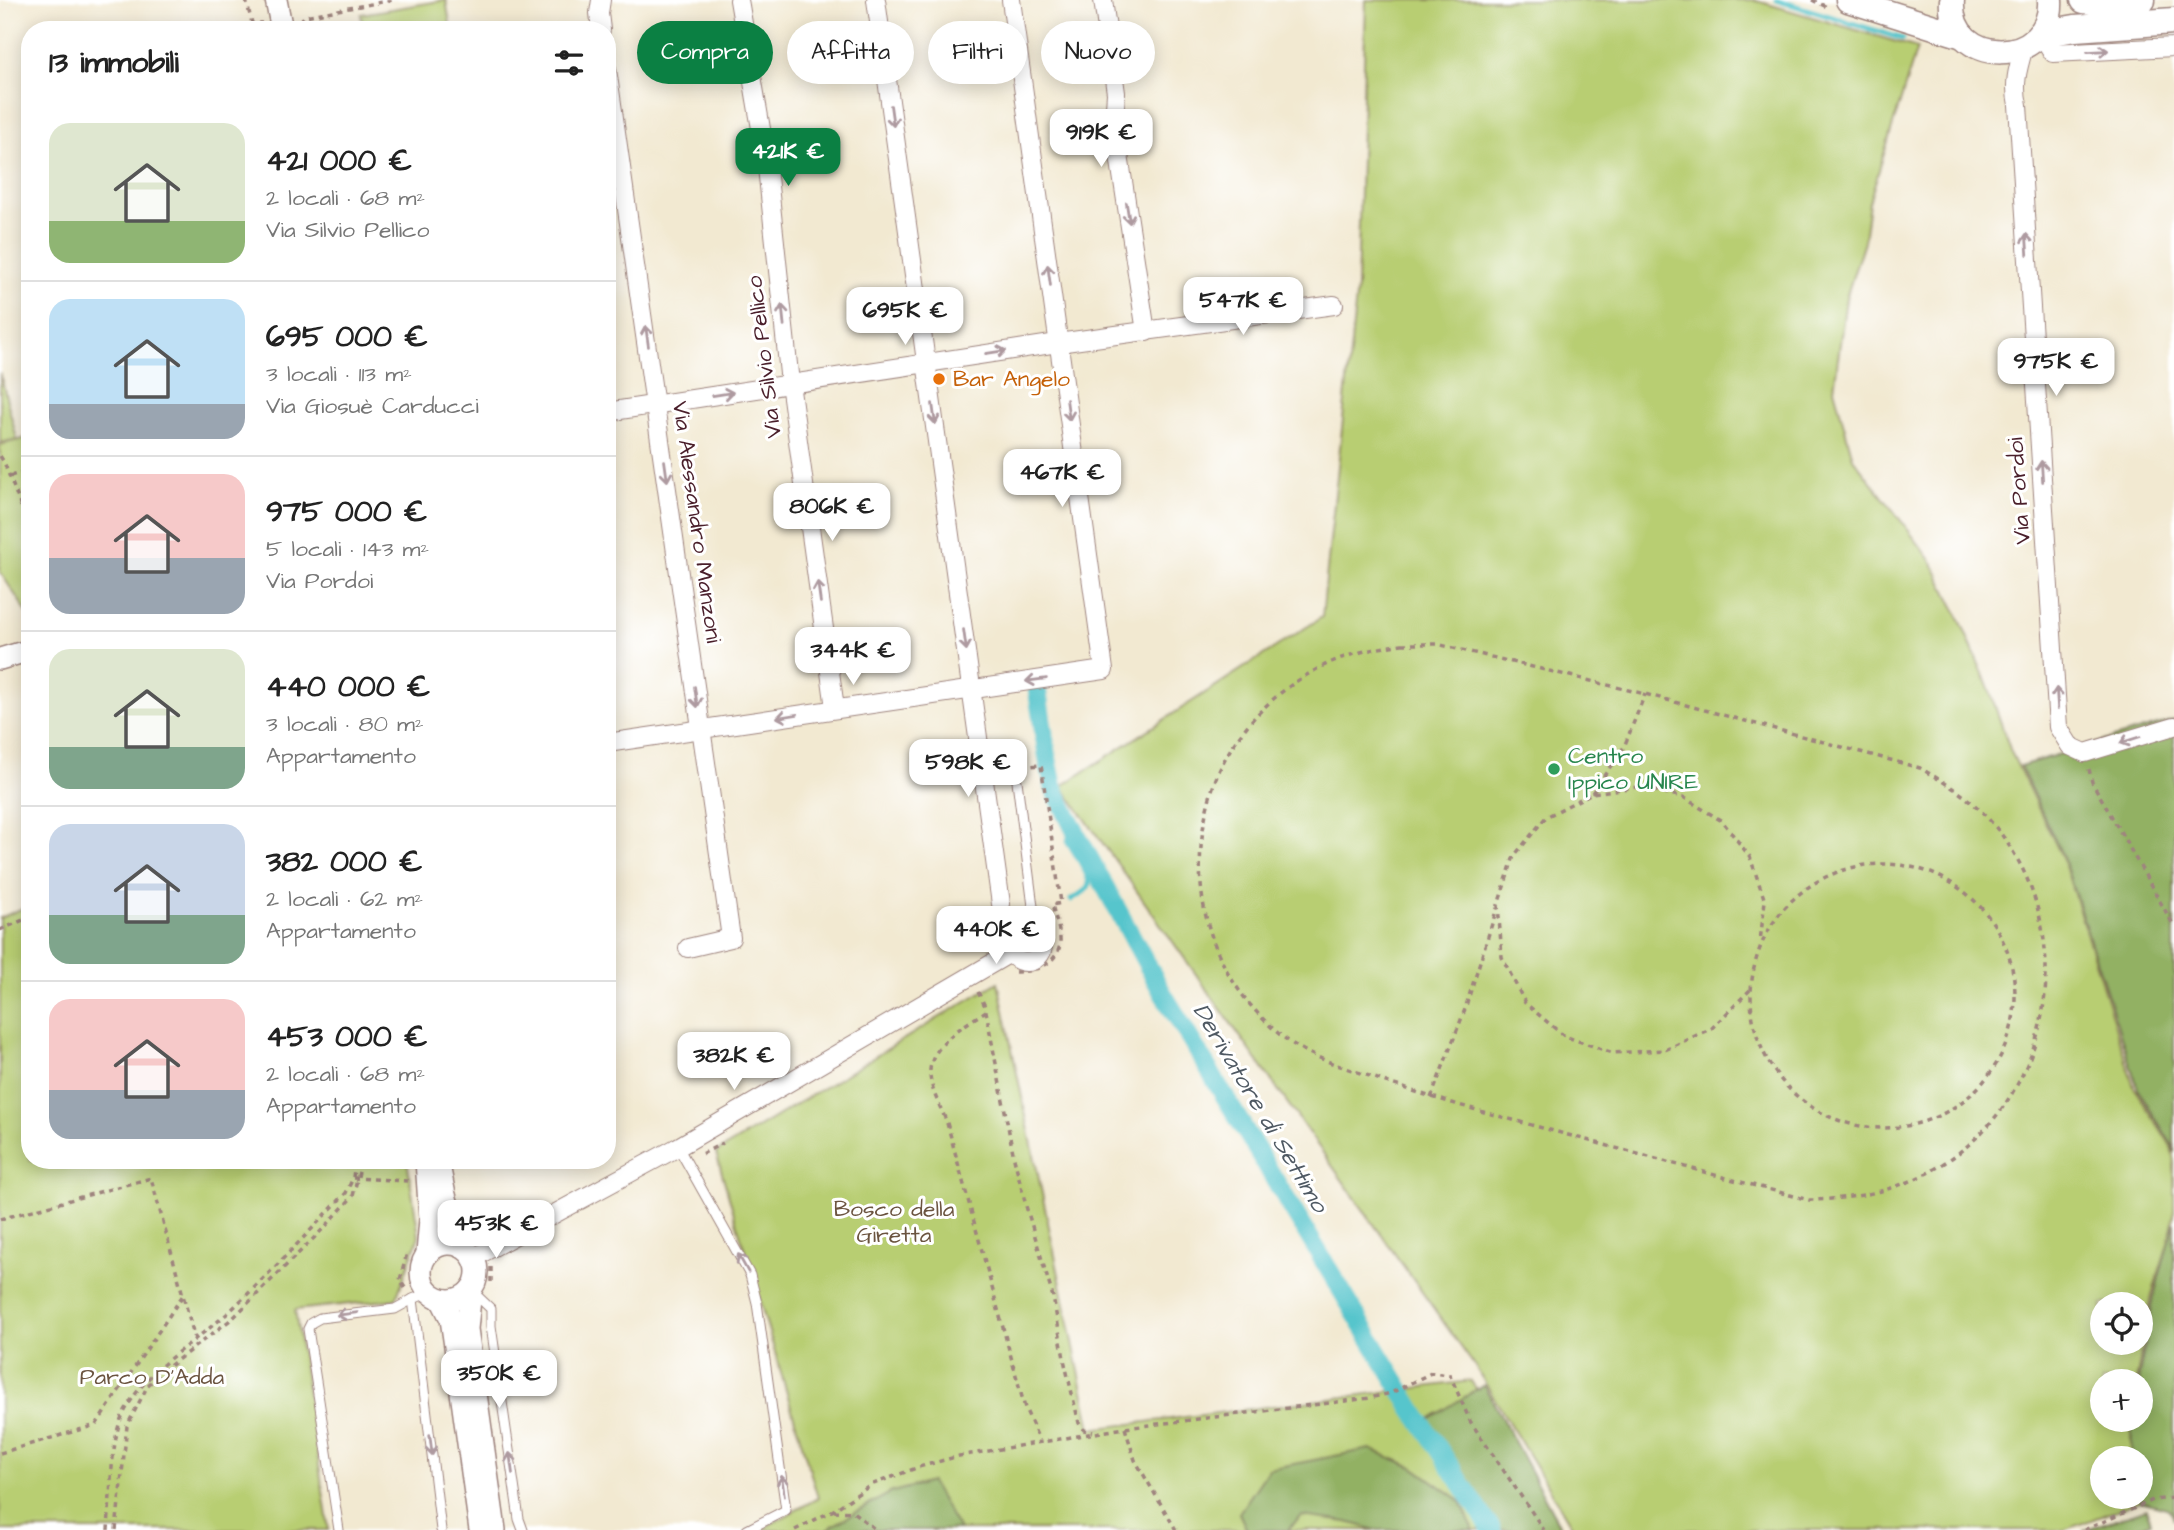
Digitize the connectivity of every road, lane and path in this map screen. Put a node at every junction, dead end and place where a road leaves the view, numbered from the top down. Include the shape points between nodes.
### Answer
1 (276, 0) edge
2 (393, 0) edge
3 (601, 0) edge
4 (739, 0) edge
5 (876, 0) edge
6 (1011, 0) edge
7 (1103, 0) edge
8 (1847, 0) edge
9 (1952, 0) edge
10 (2050, 0) edge
11 (2084, 0) edge
12 (2142, 0) edge
13 (281, 21) edge
14 (300, 21) edge
15 (600, 21) edge
16 (2174, 21) edge
17 (1963, 36) junction
18 (2032, 40) junction
19 (2174, 47) edge
20 (616, 131) edge
21 (1334, 305) dead end
22 (1146, 332) junction
23 (1058, 343) junction
24 (926, 363) junction
25 (790, 383) junction
26 (656, 404) junction
27 (616, 411) edge
28 (0, 456) edge
29 (21, 473) edge
30 (10, 476) junction
31 (21, 506) edge
32 (21, 653) edge
33 (0, 659) edge
34 (972, 689) junction
35 (1645, 694) junction
36 (835, 708) junction
37 (2174, 726) edge
38 (701, 730) junction
39 (616, 742) edge
40 (2085, 753) junction
41 (1017, 781) dead end
42 (1591, 793) junction
43 (1001, 904) dead end
44 (1498, 905) junction
45 (21, 921) edge
46 (2174, 926) edge
47 (0, 930) edge
48 (1036, 930) junction
49 (1759, 945) junction
50 (688, 948) dead end
51 (1010, 953) junction
52 (976, 990) dead end
53 (1750, 990) junction
54 (986, 1011) junction
55 (1431, 1098) junction
56 (678, 1147) junction
57 (354, 1169) edge
58 (360, 1169) edge
59 (427, 1169) edge
60 (440, 1169) edge
61 (0, 1219) edge
62 (467, 1252) junction
63 (427, 1254) junction
64 (471, 1289) junction
65 (183, 1295) junction
66 (426, 1295) junction
67 (195, 1339) junction
68 (197, 1345) junction
69 (1125, 1428) junction
70 (1096, 1433) junction
71 (1040, 1441) junction
72 (0, 1453) edge
73 (2174, 1498) edge
74 (832, 1511) junction
75 (108, 1530) edge
76 (116, 1530) edge
77 (339, 1530) edge
78 (441, 1530) edge
79 (480, 1530) edge
80 (495, 1530) edge
81 (523, 1530) edge
82 (747, 1530) edge
83 (795, 1530) edge
84 (876, 1530) edge
85 (1176, 1530) edge
86 (1544, 1530) edge
87 (2084, 1530) edge

1 - 13 street
2 - 14 path via 305,16
3 - 15 street
25 -> 4 street, Via Silvio Pellico via 766,158
5 -> 24 street
23 -> 6 street
7 -> 22 street via 1116,93 1114,122
8 - 17 main road
9 - 17 main road
10 - 18 main road via 2048,19
11 - 12 main road
16 - 18 main road via 2076,28
17 - 18 main road via 1974,45 2007,53
18 -> 19 street via 2053,53
40 -> 18 street, Via Pordoi via 2070,746 2058,727 2014,90 2014,79
26 -> 20 street, Via Alessandro Manzoni
21 - 22 street
22 - 23 street
24 -> 23 street
23 -> 34 street via 1104,670
24 - 25 street
24 -> 34 street
26 -> 25 street
36 -> 25 street, Via Silvio Pellico
26 - 27 street
26 -> 38 street, Via Alessandro Manzoni
28 - 30 path
29 - 30 path
30 - 31 path
32 - 33 street
34 - 36 street
34 - 43 street
35 - 42 path via 1624,747
35 - 55 path via 1437,644 1402,644 1345,657 1303,677 1250,722 1230,751 1204,815 1199,884 1205,918 1233,982 1262,1018 1308,1054
35 - 55 path via 1920,768 1977,807 2019,862 2043,926 2046,995 2040,1029 2013,1092 1969,1145 1941,1165 1878,1193 1809,1200
36 -> 38 street
37 -> 40 street
38 - 39 street
38 - 50 street, Via Alessandro Manzoni via 731,938
40 - 46 path via 2092,782
41 - 48 lane
42 - 44 path via 1546,817 1514,856
42 - 49 path via 1637,787 1671,794 1721,821 1750,857 1765,901
44 - 53 path via 1502,957 1525,1003 1564,1037 1614,1053 1665,1050 1712,1028
44 - 55 path
45 - 47 path
48 - 51 street via 1017,931 1011,937
48 - 51 street via 1044,949 1038,959 1022,962
49 - 53 path
49 - 53 path via 1782,908 1816,880 1857,865 1901,864 1922,870 1943,877 1978,903 2003,939 2015,981 2013,1024 1997,1065 1968,1098 1930,1120 1888,1128 1844,1123 1805,1103 1774,1072 1755,1033
51 - 56 street
52 - 54 path
54 - 70 path via 1014,1158 1053,1297 1079,1423
54 - 71 path via 937,1049 930,1069 1025,1408
56 - 62 street
82 -> 56 lane via 786,1510 758,1303 750,1275
57 - 67 path via 346,1193 229,1312
58 - 68 path via 354,1196 233,1318
59 - 63 street
60 - 62 street
61 - 65 path via 151,1178
62 - 63 street via 446,1244
62 - 64 street via 477,1274
63 - 66 street via 421,1270
64 - 66 street via 460,1298
64 - 80 street via 467,1329
81 -> 64 lane via 491,1309
65 - 67 path
65 - 72 path via 96,1425
66 -> 77 lane via 395,1308 320,1318 308,1329
66 -> 78 lane
66 - 79 street via 447,1309 454,1331
67 - 68 path
67 - 75 path via 145,1381 120,1422
68 - 76 path via 148,1385 127,1426
69 - 70 path
69 - 85 path via 1135,1460
69 - 86 path via 1391,1393 1432,1373 1450,1375 1470,1421
70 - 71 path
71 - 74 path via 919,1467 871,1485
73 - 87 path via 2153,1500
74 - 83 path
74 - 84 path via 853,1512

